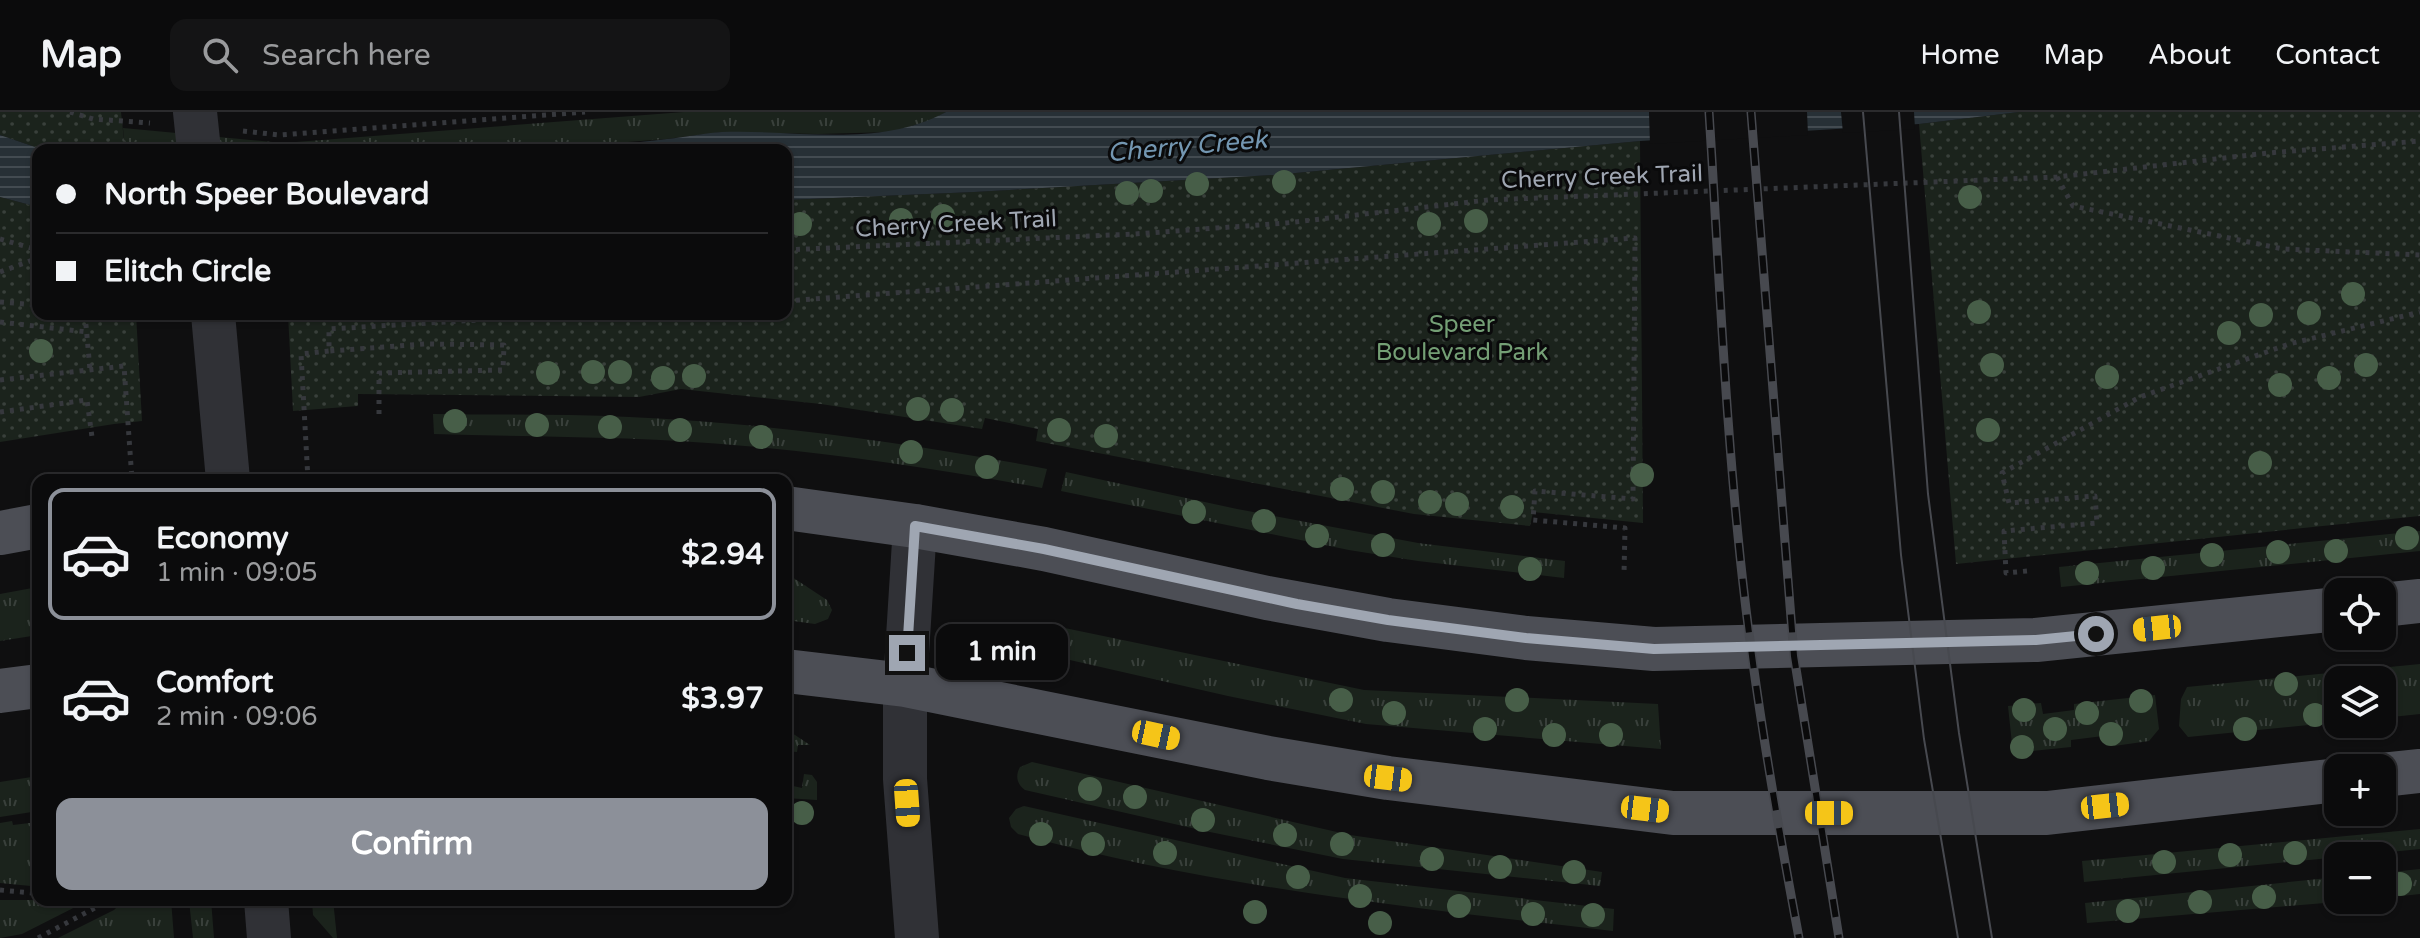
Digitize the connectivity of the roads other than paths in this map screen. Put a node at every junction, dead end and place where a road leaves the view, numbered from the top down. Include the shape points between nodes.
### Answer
1 (195, 112) edge
2 (198, 144) edge
3 (215, 330) edge
4 (227, 474) edge
5 (792, 509) edge
6 (915, 526) junction
7 (32, 527) edge
8 (0, 533) edge
9 (2420, 601) edge
10 (2396, 604) edge
11 (2324, 610) edge
12 (792, 672) edge
13 (905, 685) junction
14 (32, 687) edge
15 (0, 691) edge
16 (2420, 771) edge
17 (2396, 774) edge
18 (2324, 782) edge
19 (266, 906) edge
20 (269, 938) edge
21 (917, 938) edge

1 - 2 street
3 - 4 street
5 - 6 main road
6 - 11 main road via 1388,620 1654,649 2036,640
6 - 13 street
7 - 8 main road
9 - 10 main road
12 - 13 main road
13 - 18 main road via 1388,778 1673,813 2047,813
13 - 21 street via 905,779
14 - 15 main road
16 - 17 main road
19 - 20 street

